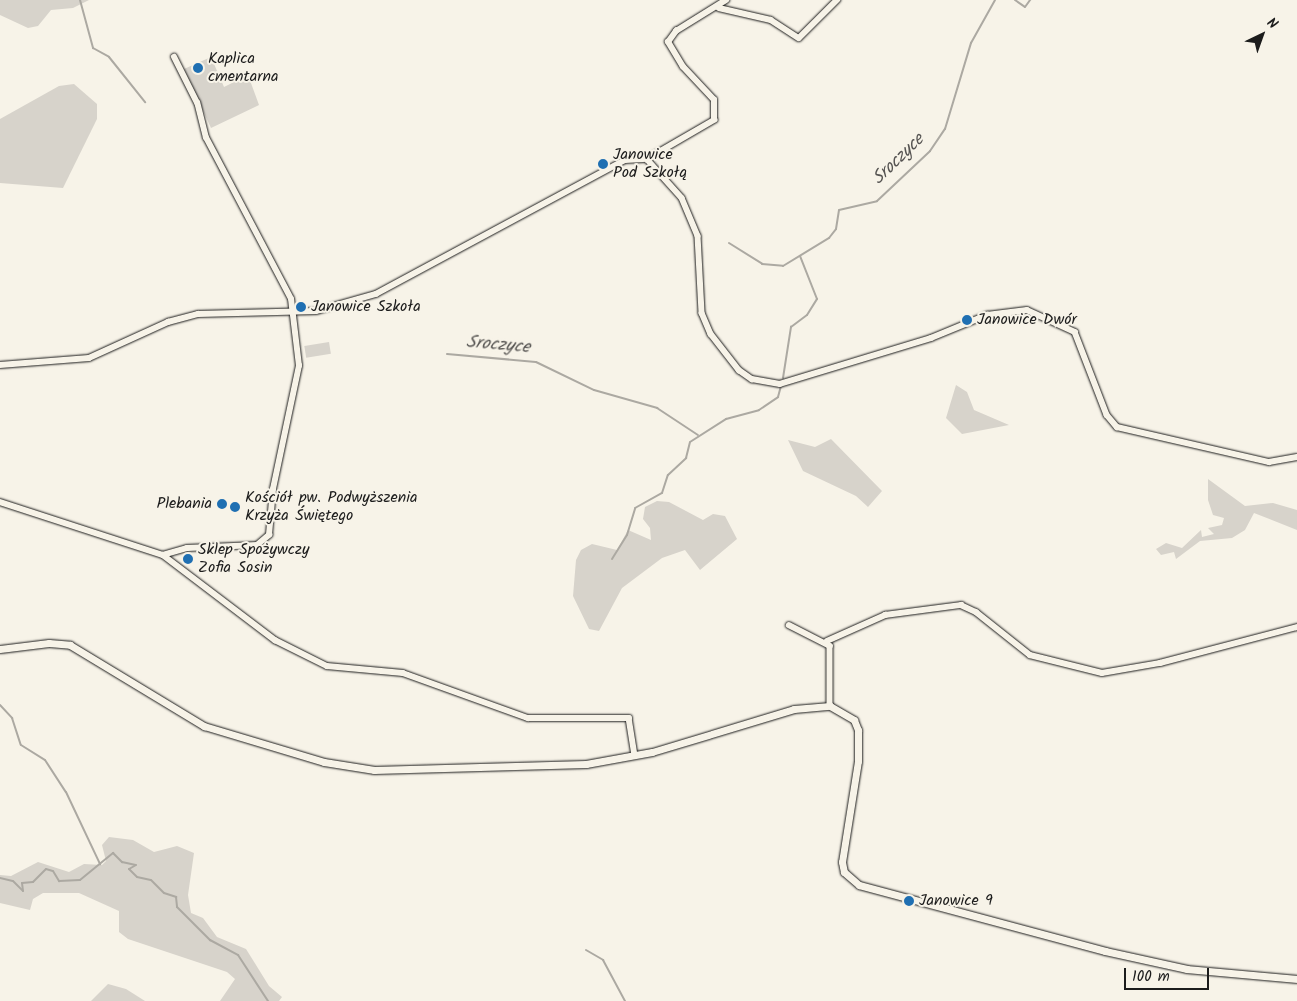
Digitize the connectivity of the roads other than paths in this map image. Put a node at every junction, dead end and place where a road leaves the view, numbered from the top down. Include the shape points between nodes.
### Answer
1 (726, 0) edge
2 (837, 0) edge
3 (716, 9) junction
4 (174, 57) dead end
5 (647, 159) junction
6 (294, 313) junction
7 (0, 365) edge
8 (1297, 457) edge
9 (0, 502) edge
10 (163, 555) junction
11 (789, 625) dead end
12 (1297, 627) edge
13 (827, 641) junction
14 (0, 649) edge
15 (830, 706) junction
16 (635, 755) junction
17 (1297, 979) edge

1 - 3 street
2 - 3 street via 799,38 771,20 728,7
3 - 5 street via 676,31 668,42 683,67 714,100 714,120
4 - 6 street via 197,103 206,138 221,158
5 - 6 street via 625,160 376,294
5 - 8 street via 656,163 682,198 696,229 702,259 702,313 711,334 739,370 752,379 780,384 931,338 987,315 1027,310 1075,332 1107,415 1117,427 1270,462
6 - 7 street via 198,314 168,322 89,358
6 - 10 street via 299,366 273,489 269,535 257,545 187,548
9 - 10 street
10 - 16 street via 275,640 305,657 327,666 403,673 528,718 629,718
11 - 13 street
12 - 13 street via 1160,664 1102,673 1030,655 976,612 961,605 885,615
13 - 15 street via 833,671
14 - 16 street via 49,642 70,645 204,726 354,768 552,767
15 - 16 street via 794,709
15 - 17 street via 854,720 858,730 858,761 842,862 844,872 859,885 1105,952 1187,969

